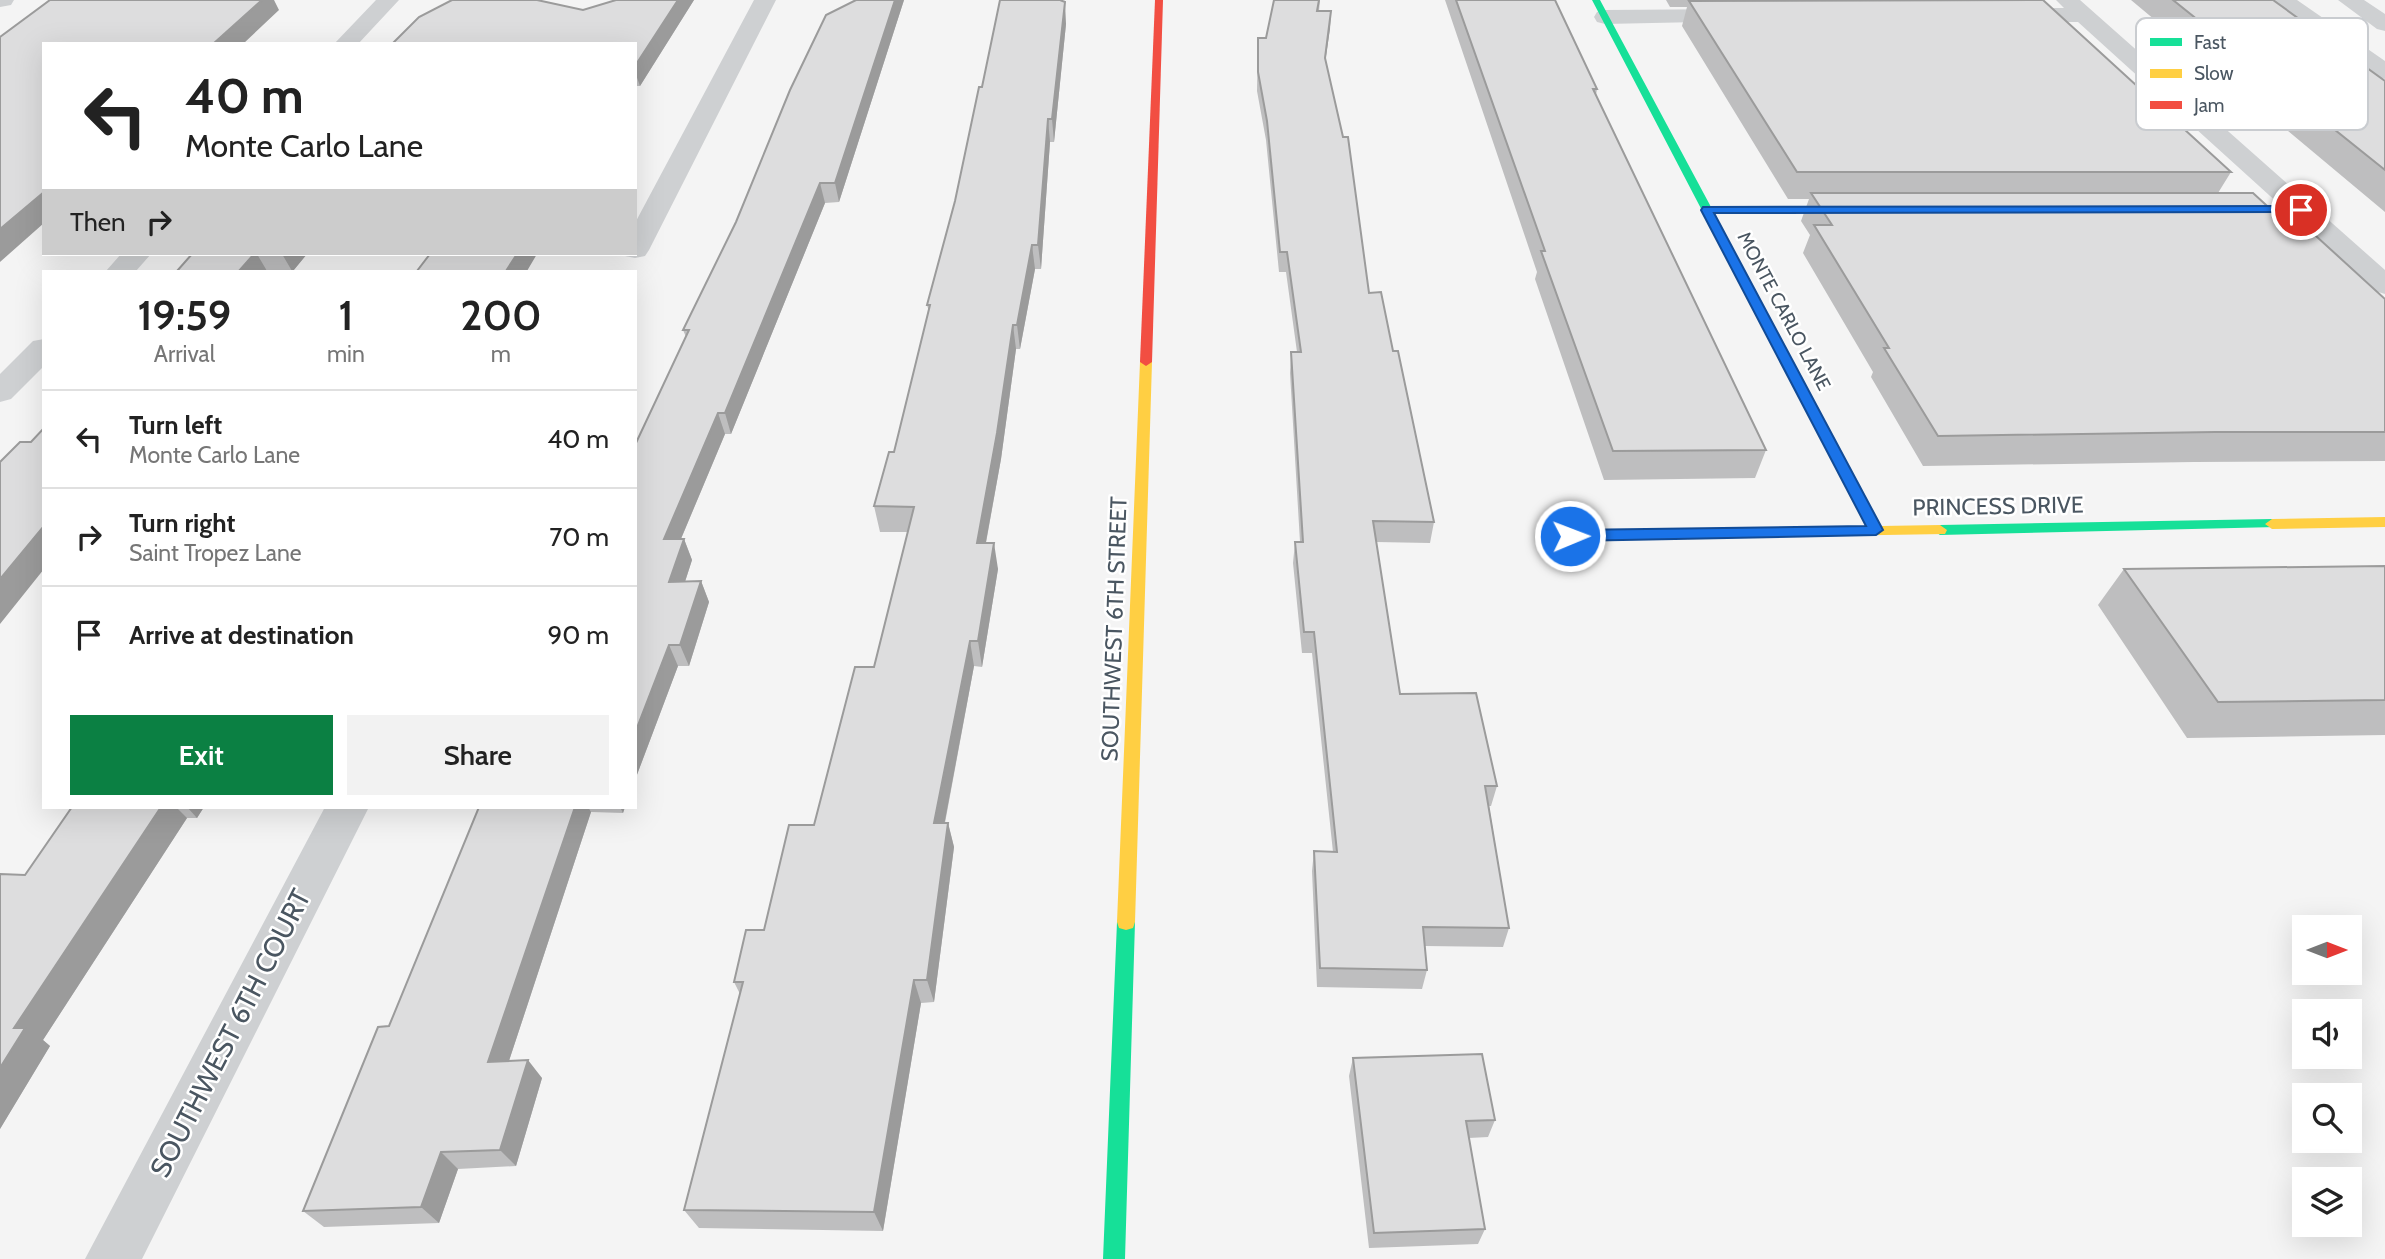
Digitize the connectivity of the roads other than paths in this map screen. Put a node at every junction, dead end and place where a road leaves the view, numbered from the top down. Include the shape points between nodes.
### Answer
1 (388, 0) edge
2 (765, 0) edge
3 (1159, 0) edge
4 (2283, 0) edge
5 (2349, 0) edge
6 (1601, 8) edge
7 (2075, 8) edge
8 (1988, 15) edge
9 (1756, 16) edge
10 (2308, 18) edge
11 (2385, 24) edge
12 (347, 42) edge
13 (2368, 60) edge
14 (2136, 63) edge
15 (2385, 72) edge
16 (2211, 130) edge
17 (1707, 210) junction
18 (1873, 210) edge
19 (2204, 210) edge
20 (2301, 210) junction
21 (637, 246) edge
22 (135, 256) edge
23 (121, 270) edge
24 (2385, 285) edge
25 (42, 350) edge
26 (0, 392) edge
27 (2385, 522) edge
28 (1876, 530) junction
29 (1570, 536) dead end
30 (346, 809) edge
31 (113, 1259) edge
32 (1114, 1259) edge

1 - 12 street
2 - 21 street
3 - 32 street, SOUTHWEST 6TH STREET
4 - 10 street
5 - 11 street
6 - 9 street
6 - 17 street, MONTE CARLO LANE
7 - 8 street
7 - 14 street
13 - 15 street
16 - 20 street
17 - 18 street
17 - 28 street, MONTE CARLO LANE
19 - 20 street
20 - 24 street
22 - 23 street
25 - 26 street
27 - 28 street, PRINCESS DRIVE
28 - 29 street, PRINCESS DRIVE
30 - 31 street, SOUTHWEST 6TH COURT

